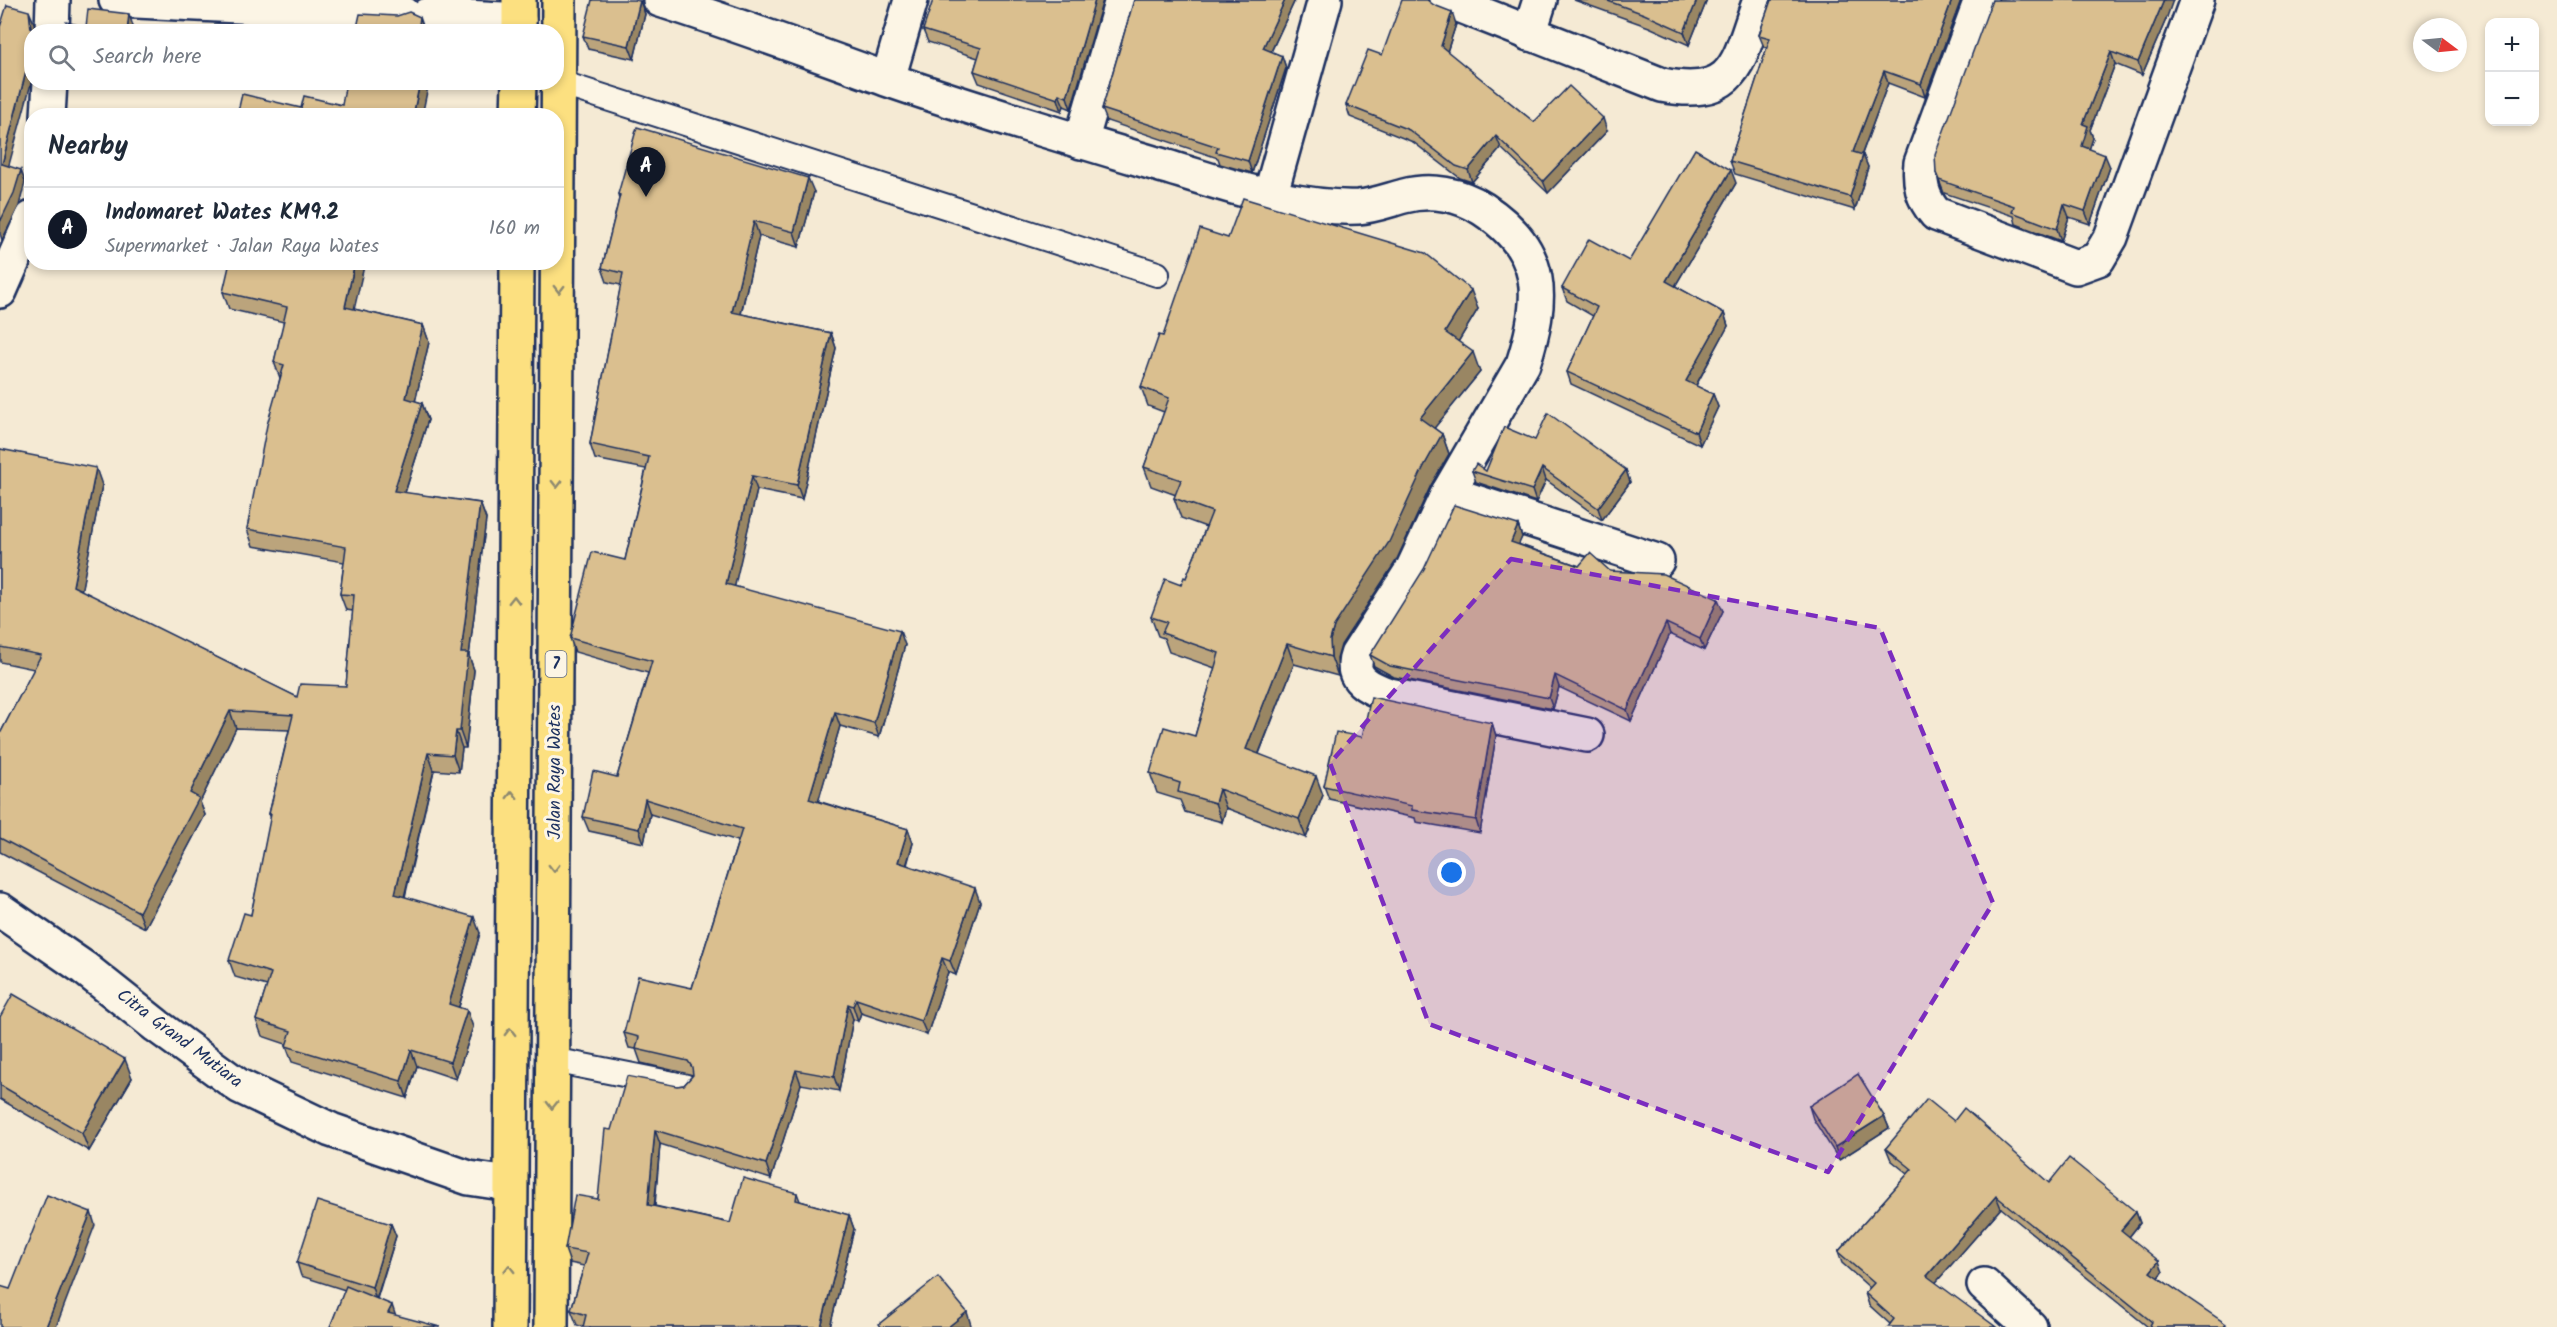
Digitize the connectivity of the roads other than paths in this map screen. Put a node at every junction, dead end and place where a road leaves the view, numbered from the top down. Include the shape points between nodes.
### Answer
1 (53, 0) edge
2 (116, 0) edge
3 (559, 0) edge
4 (660, 0) edge
5 (911, 0) edge
6 (1122, 0) edge
7 (1325, 0) edge
8 (1446, 0) edge
9 (1540, 0) edge
10 (1760, 0) edge
11 (1981, 0) edge
12 (2197, 0) edge
13 (519, 17) edge
14 (52, 24) edge
15 (559, 24) edge
16 (1529, 34) junction
17 (888, 79) junction
18 (564, 84) edge
19 (50, 90) edge
20 (519, 90) edge
21 (560, 90) edge
22 (48, 108) edge
23 (518, 108) edge
24 (560, 108) edge
25 (1081, 142) junction
26 (1270, 196) junction
27 (24, 236) edge
28 (517, 270) edge
29 (559, 270) edge
30 (1157, 274) dead end
31 (0, 291) edge
32 (1448, 494) junction
33 (1657, 561) dead end
34 (1587, 735) dead end
35 (0, 910) edge
36 (553, 1060) junction
37 (684, 1086) edge
38 (509, 1184) junction
39 (1984, 1285) dead end
40 (510, 1327) edge
41 (551, 1327) edge
42 (2030, 1327) edge

1 - 14 street
2 - 13 street
3 - 15 highway, Jalan Raya Wates / 7
4 - 17 street
5 - 17 street
6 - 25 street
7 - 26 street
8 - 16 street
9 - 16 street
10 - 16 street via 1733,72 1718,84 1700,88 1662,85
11 - 12 street via 1921,163 1919,180 1923,196 1936,214 2076,267 2098,259 2111,237
17 - 25 street
18 - 30 lane
19 - 22 street
20 - 23 highway
21 -> 24 highway, Jalan Raya Wates / 7
25 - 26 street
26 - 32 street via 1359,207 1427,192 1451,195 1481,208 1524,249 1536,275 1538,308 1530,343 1523,364
27 - 31 street
38 -> 28 highway
29 -> 36 highway, Jalan Raya Wates / 7
32 - 33 street
32 - 34 street via 1412,570 1357,655 1355,671 1362,682 1389,695
35 - 38 street, Citra Grand Mutiara via 84,968 239,1086 331,1130 469,1178
36 - 37 lane
36 -> 41 highway, Jalan Raya Wates / 7
40 -> 38 highway
39 - 42 street

